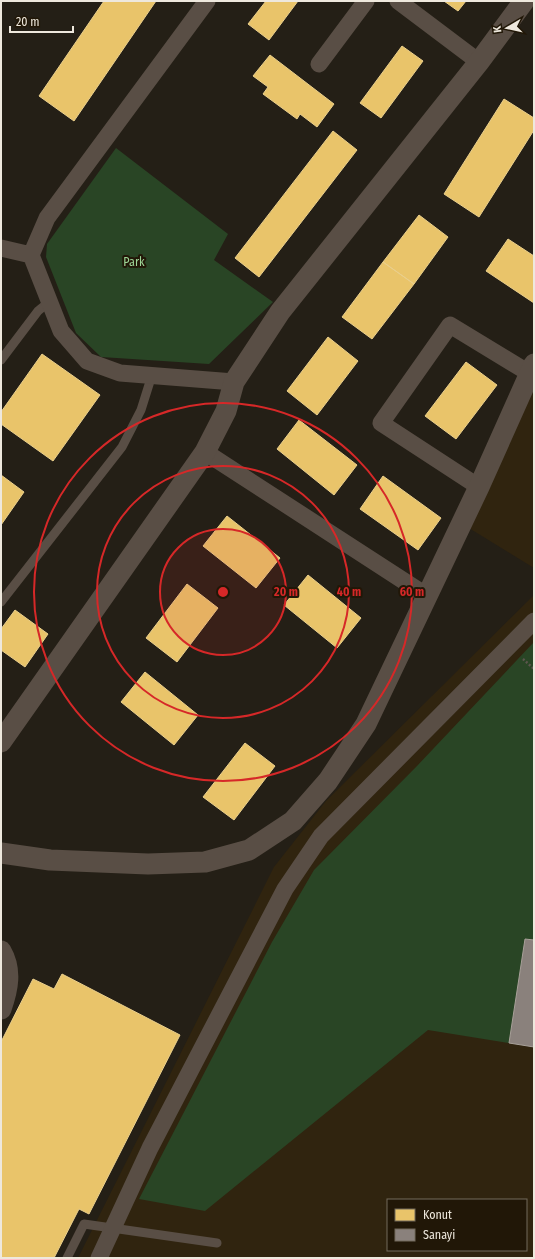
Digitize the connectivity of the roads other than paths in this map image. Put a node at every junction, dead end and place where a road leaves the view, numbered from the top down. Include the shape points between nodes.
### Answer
1 (207, 1) edge
2 (366, 1) edge
3 (398, 1) edge
4 (524, 1) edge
5 (479, 62) junction
6 (319, 64) dead end
7 (1, 248) edge
8 (31, 255) junction
9 (49, 302) junction
10 (1, 360) edge
11 (532, 369) edge
12 (152, 375) junction
13 (234, 382) junction
14 (205, 452) junction
15 (479, 486) junction
16 (427, 596) junction
17 (1, 602) edge
18 (534, 621) edge
19 (1, 742) edge
20 (1, 853) edge
21 (1, 951) edge
22 (1, 1009) edge
23 (113, 1228) junction
24 (217, 1242) dead end
25 (67, 1258) edge
26 (99, 1258) edge

1 - 8 street via 47,218
2 - 6 street
3 - 5 street
4 - 5 street
5 - 13 street via 280,312
7 - 8 street
8 - 9 street
9 - 10 lane via 38,311
9 - 12 street via 61,331 87,361 120,373
11 - 15 street
11 - 15 street via 450,325 381,422
12 - 13 street
12 - 17 lane via 141,410 122,447
13 - 14 street via 226,411
14 - 16 street
14 - 19 street
15 - 16 street
16 - 20 street via 366,724 328,780 293,822 249,850 205,862 148,864 50,860
18 - 23 street via 321,836 285,889 150,1148
21 - 22 street via 9,974
23 - 24 lane
23 - 25 lane via 84,1224
23 - 26 street

